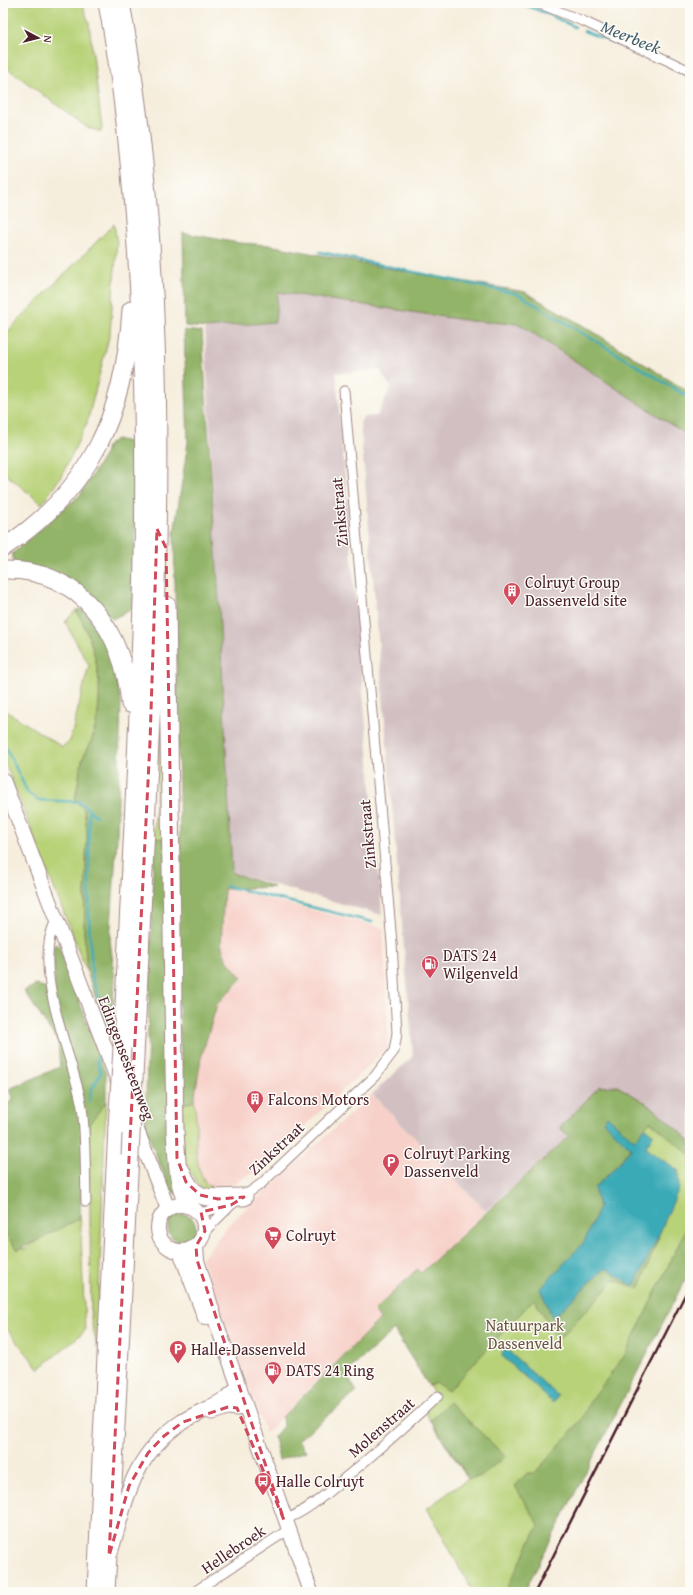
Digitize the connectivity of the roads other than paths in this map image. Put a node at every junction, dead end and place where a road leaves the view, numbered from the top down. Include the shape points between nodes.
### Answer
1 (107, 3) edge
2 (121, 3) edge
3 (538, 3) edge
4 (690, 71) edge
5 (138, 268) junction
6 (344, 391) dead end
7 (157, 529) junction
8 (3, 548) edge
9 (3, 570) edge
10 (136, 743) junction
11 (3, 780) edge
12 (56, 920) junction
13 (177, 1158) junction
14 (238, 1201) junction
15 (86, 1202) dead end
16 (168, 1209) junction
17 (194, 1209) junction
18 (205, 1231) junction
19 (196, 1246) junction
20 (180, 1251) junction
21 (236, 1396) junction
22 (438, 1396) dead end
23 (107, 1482) junction
24 (286, 1525) junction
25 (109, 1556) junction
26 (94, 1592) edge
27 (107, 1592) edge
28 (194, 1592) edge
29 (311, 1592) edge

1 - 5 highway via 130,165
2 - 7 highway via 145,172 152,268 157,352
3 - 4 street
5 - 8 highway via 132,297 124,372 116,402 97,448 80,476 57,504 26,533
5 - 10 highway via 142,361 143,514
6 - 14 street, Zinkstraat via 392,943 397,1033 394,1051 376,1076
7 - 13 highway via 166,548
7 - 23 highway, bridge via 151,719 130,1155
9 - 10 highway via 31,572 48,577 84,598 100,616 113,637 123,663
10 - 23 highway, bridge via 117,1127
11 - 12 main road, Edingensesteenweg
12 - 15 street via 48,948 51,993 81,1105
12 - 16 main road, Edingensesteenweg
13 - 14 highway via 186,1182 192,1190 208,1198 229,1196
13 - 17 highway via 178,1181 182,1194
14 - 17 street, Zinkstraat
14 - 18 street, Zinkstraat
16 - 17 main road via 174,1205
16 - 20 main road via 160,1220 159,1234 167,1246
17 - 18 main road via 203,1219
18 - 19 main road
19 - 20 main road
19 - 21 main road via 197,1260
20 - 21 main road
21 - 24 main road
21 - 24 main road via 276,1507
21 - 25 highway via 228,1407 183,1422 164,1436 148,1453 127,1492
22 - 24 street, Molenstraat via 396,1436
23 - 25 highway
23 - 26 highway
24 - 28 street, Hellebroek
24 - 29 main road
25 - 27 highway

